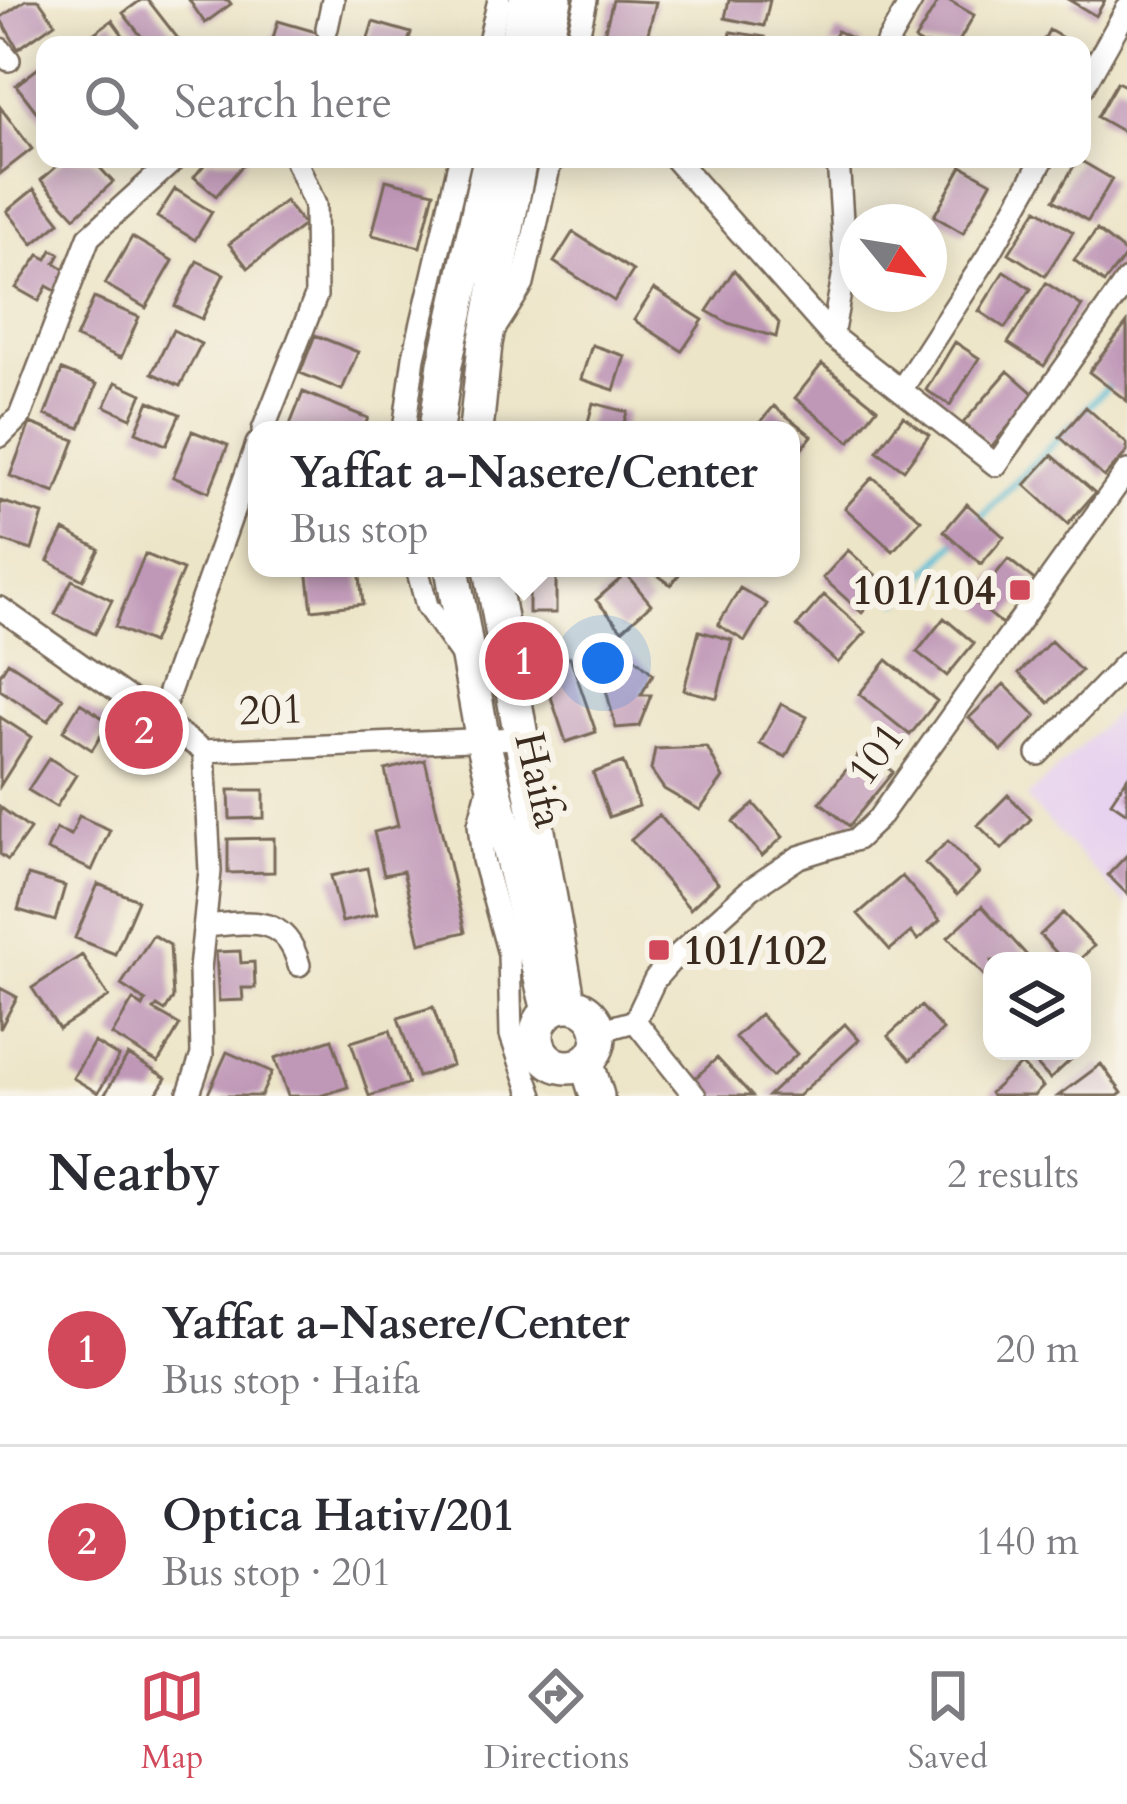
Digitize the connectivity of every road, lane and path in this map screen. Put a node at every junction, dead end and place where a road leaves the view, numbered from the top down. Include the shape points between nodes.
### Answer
1 (333, 0) edge
2 (500, 0) edge
3 (526, 0) edge
4 (555, 0) edge
5 (586, 0) edge
6 (912, 0) edge
7 (1127, 9) edge
8 (327, 28) dead end
9 (490, 36) edge
10 (518, 36) edge
11 (546, 36) edge
12 (578, 36) edge
13 (891, 36) edge
14 (1091, 73) edge
15 (165, 168) edge
16 (299, 168) edge
17 (458, 168) edge
18 (488, 168) edge
19 (518, 168) edge
20 (548, 168) edge
21 (683, 168) edge
22 (839, 168) edge
23 (1037, 168) edge
24 (1127, 280) edge
25 (832, 336) junction
26 (484, 344) junction
27 (902, 390) junction
28 (266, 421) edge
29 (405, 421) edge
30 (437, 421) edge
31 (477, 421) edge
32 (0, 436) edge
33 (248, 469) edge
34 (1127, 471) edge
35 (419, 577) edge
36 (454, 577) edge
37 (491, 577) edge
38 (1, 610) edge
39 (1127, 662) edge
40 (470, 668) junction
41 (159, 720) junction
42 (518, 738) junction
43 (483, 741) junction
44 (204, 751) junction
45 (1038, 754) dead end
46 (491, 775) junction
47 (206, 926) junction
48 (299, 965) dead end
49 (559, 1008) junction
50 (635, 1021) junction
51 (578, 1064) edge
52 (188, 1096) edge
53 (532, 1096) edge
54 (597, 1096) edge
55 (695, 1096) edge

1 - 8 street
2 - 9 street
3 - 10 highway
4 - 11 highway
5 - 12 street
6 - 13 street
7 - 14 street
15 - 32 street via 89,237 20,416
16 - 28 street via 315,205 316,296
17 - 29 street
18 - 30 highway
19 - 26 highway
20 - 26 street via 523,284
21 - 25 street
22 - 25 street via 845,266
23 - 27 street
24 - 27 street via 996,465
25 - 27 street
26 - 31 highway
33 - 41 street
34 - 50 street, 101 via 878,819 857,839 799,857 751,889 655,979
35 - 40 street via 427,606
36 - 40 highway, Haifa
37 - 42 highway, Haifa
38 - 41 street, 201
39 - 45 street
40 - 43 highway, Haifa
41 - 44 street, 201
42 - 43 street, 201
42 - 49 highway, Haifa
43 - 44 street, 201
43 - 46 highway, Haifa
44 - 47 street
46 - 49 highway, Haifa
46 - 53 street via 479,824 483,860 509,954 511,1035
47 - 48 street via 268,925 293,944
47 - 52 street via 202,1055
49 - 51 highway via 589,1012
49 - 51 highway via 538,1025 537,1042 545,1058
50 - 51 street
50 - 55 street
51 - 54 highway

